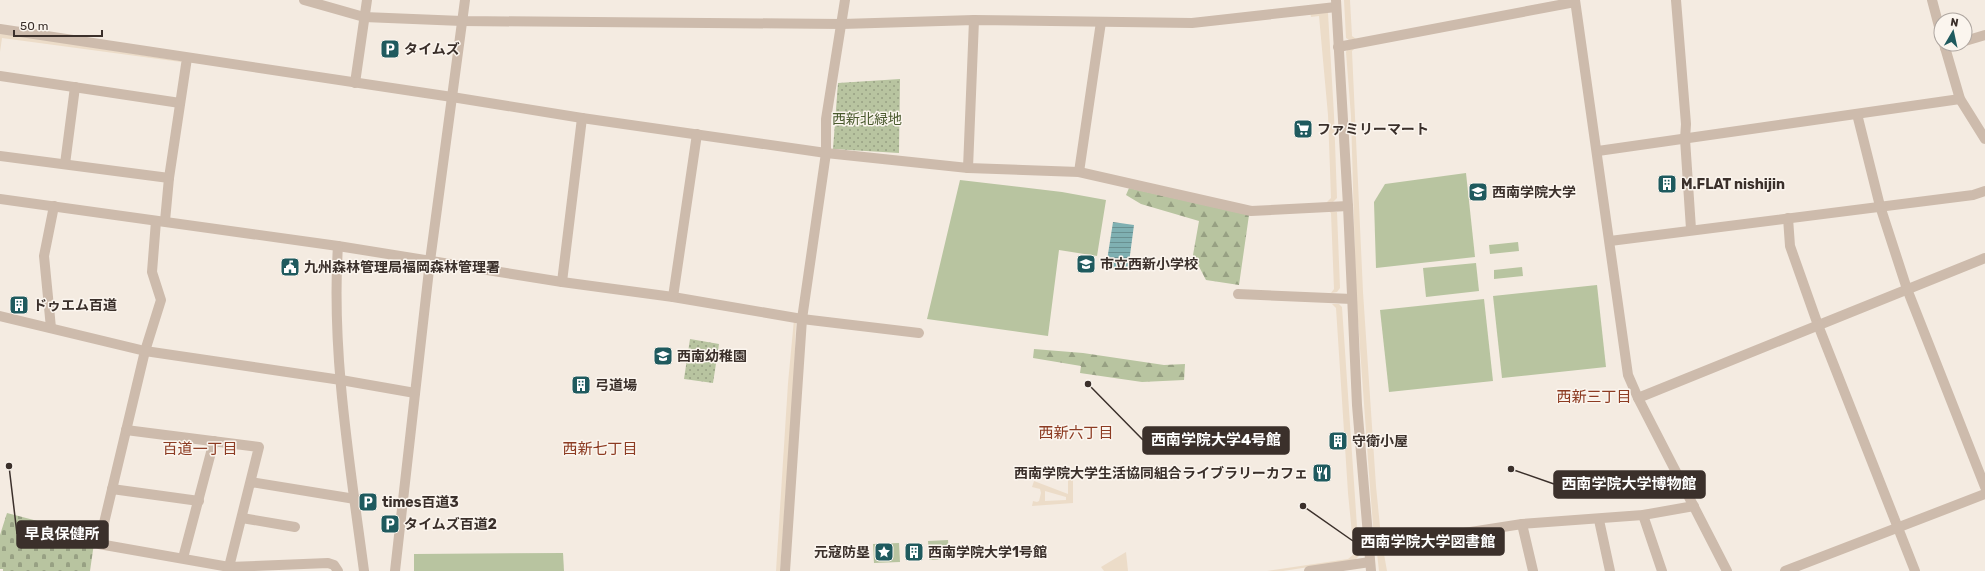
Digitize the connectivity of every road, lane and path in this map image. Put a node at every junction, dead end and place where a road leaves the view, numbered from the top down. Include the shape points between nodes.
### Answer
1 (304, 0) edge
2 (367, 0) edge
3 (465, 0) edge
4 (845, 0) edge
5 (1676, 0) edge
6 (1932, 0) edge
7 (1575, 1) edge
8 (1336, 3) edge
9 (1935, 12) edge
10 (364, 17) junction
11 (974, 20) junction
12 (462, 21) junction
13 (1101, 22) junction
14 (842, 24) junction
15 (0, 29) edge
16 (1985, 35) edge
17 (1973, 39) edge
18 (1338, 47) junction
19 (1946, 52) edge
20 (187, 58) junction
21 (0, 76) edge
22 (355, 83) junction
23 (75, 88) junction
24 (452, 97) junction
25 (1960, 99) junction
26 (180, 103) junction
27 (1857, 114) junction
28 (582, 118) junction
29 (697, 134) junction
30 (1685, 139) junction
31 (1985, 139) edge
32 (1598, 151) junction
33 (826, 153) junction
34 (0, 156) edge
35 (65, 164) junction
36 (968, 168) junction
37 (1079, 172) junction
38 (169, 178) junction
39 (1985, 191) edge
40 (0, 199) edge
41 (54, 206) junction
42 (1348, 206) junction
43 (1880, 206) junction
44 (1788, 218) junction
45 (160, 221) junction
46 (1691, 229) junction
47 (1610, 241) junction
48 (338, 246) junction
49 (1985, 258) edge
50 (430, 261) junction
51 (562, 282) junction
52 (1907, 289) junction
53 (1238, 294) dead end
54 (674, 297) junction
55 (1352, 299) junction
56 (0, 316) edge
57 (802, 319) junction
58 (1818, 325) junction
59 (50, 328) junction
60 (919, 333) dead end
61 (145, 351) junction
62 (341, 380) junction
63 (415, 393) junction
64 (1638, 398) junction
65 (126, 430) junction
66 (214, 441) junction
67 (251, 482) junction
68 (1985, 487) edge
69 (112, 489) junction
70 (1985, 494) edge
71 (355, 499) junction
72 (199, 501) junction
73 (1694, 506) junction
74 (1642, 516) junction
75 (242, 518) junction
76 (1599, 520) junction
77 (1522, 524) junction
78 (295, 527) dead end
79 (1900, 528) junction
80 (1368, 548) junction
81 (182, 558) junction
82 (1371, 566) edge
83 (229, 569) edge
84 (338, 571) edge
85 (364, 571) edge
86 (395, 571) edge
87 (785, 571) edge
88 (1309, 571) edge
89 (1533, 571) edge
90 (1610, 571) edge
91 (1662, 571) edge
92 (1727, 571) edge
93 (1786, 571) edge
94 (1915, 571) edge

1 - 10 street
2 - 10 street
3 - 12 street
4 - 14 street
5 - 30 street
6 - 9 street
7 - 18 street
7 - 32 street
8 - 13 street via 1192,23
8 - 18 street
10 - 12 street
10 - 22 street
11 - 13 street
11 - 14 street
11 - 36 street
12 - 14 street
12 - 24 street
13 - 37 street
14 - 33 street via 826,118
15 - 20 street
16 - 17 street
18 - 42 street
19 - 25 street
20 - 22 street
20 - 26 street
21 - 23 street
22 - 24 street
23 - 26 street
23 - 35 street
24 - 28 street
24 - 50 street
25 - 27 street
25 - 31 street
26 - 38 street
27 - 30 street
27 - 43 street
28 - 29 street
28 - 51 street
29 - 33 street
29 - 54 street
30 - 32 street
30 - 46 street
32 - 47 street
33 - 36 street
33 - 57 street
34 - 35 street
35 - 38 street
36 - 37 street
37 - 42 street via 1251,211
38 - 45 street
39 - 43 street via 1973,195
40 - 41 street
41 - 45 street
41 - 59 street via 44,256
42 - 55 street
43 - 44 street
43 - 52 street
44 - 46 street
44 - 58 street via 1790,246
45 - 48 street
45 - 61 street via 152,272 161,300
46 - 47 street
47 - 64 street via 1628,375
48 - 50 street
48 - 62 street via 336,277
49 - 52 street
50 - 51 street
50 - 63 street
51 - 54 street
52 - 58 street
52 - 68 street
53 - 55 street
54 - 57 street
55 - 80 street
56 - 59 street
57 - 60 street
57 - 87 street
58 - 64 street
58 - 79 street
59 - 61 street
61 - 62 street
61 - 65 street
62 - 63 street
62 - 71 street
63 - 86 street
64 - 73 street
65 - 66 street
65 - 69 street
66 - 67 street via 259,447
66 - 72 street
67 - 71 street
67 - 75 street
69 - 72 street
69 - 81 street via 99,544
70 - 79 street
71 - 85 street
72 - 81 street
73 - 74 street
73 - 92 street
74 - 76 street
74 - 91 street
75 - 78 street
75 - 83 street
76 - 77 street
76 - 90 street
77 - 80 street
77 - 89 street
79 - 93 street
79 - 94 street
80 - 82 street
81 - 83 street
82 - 88 street
83 - 84 street via 292,563 328,563 334,565

